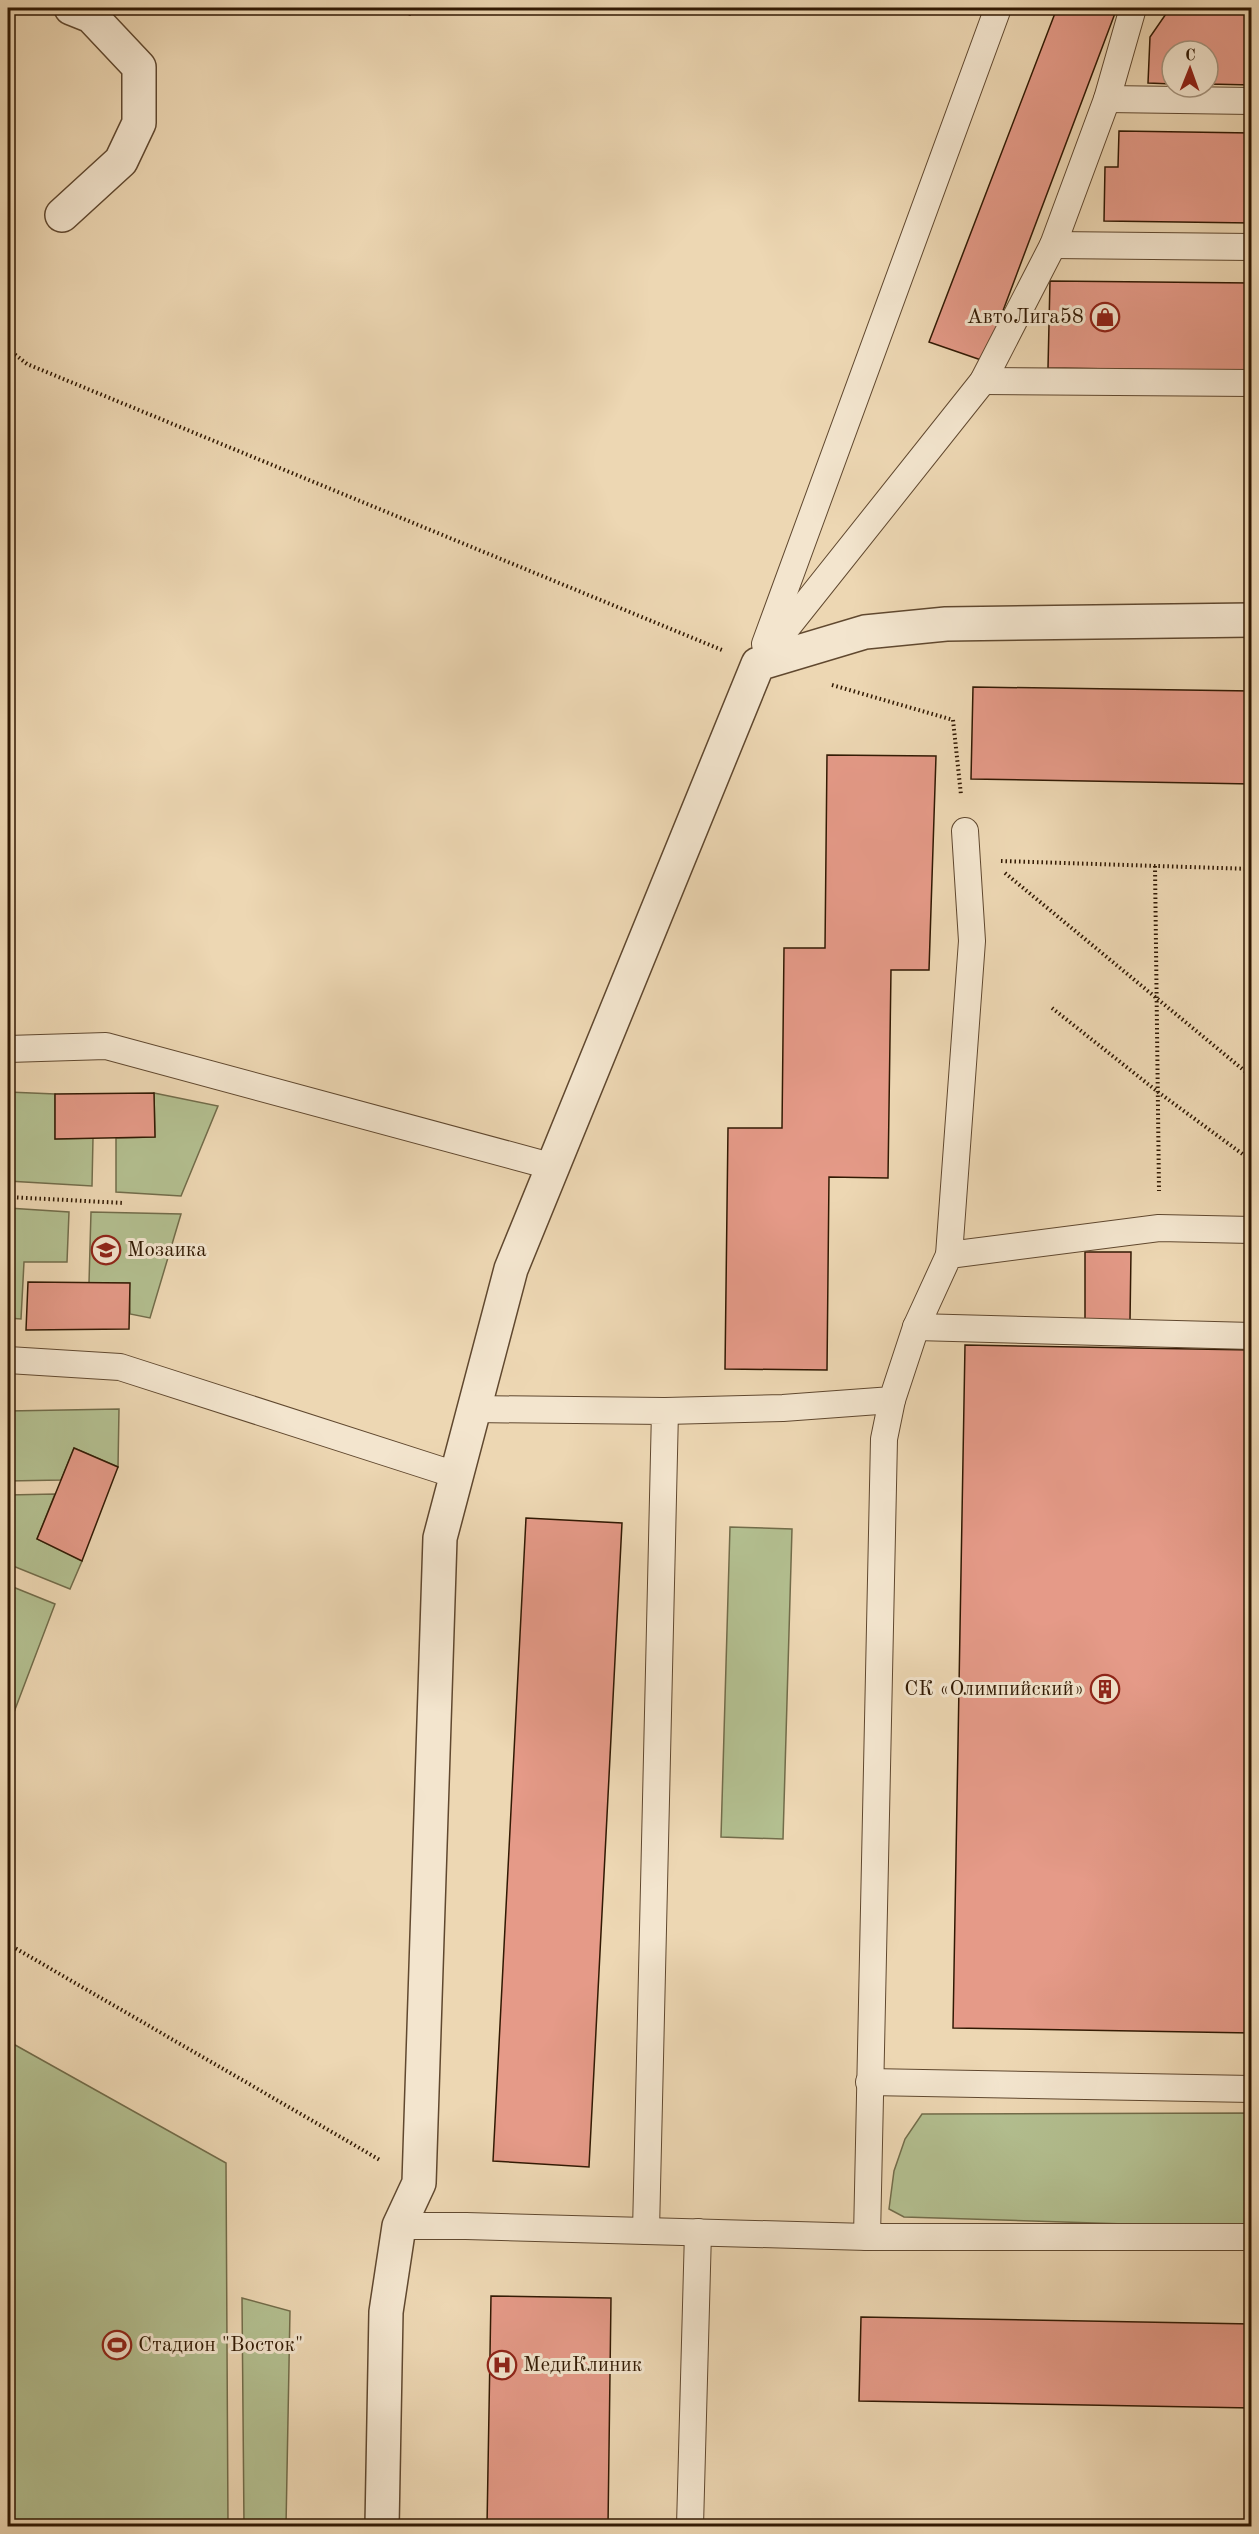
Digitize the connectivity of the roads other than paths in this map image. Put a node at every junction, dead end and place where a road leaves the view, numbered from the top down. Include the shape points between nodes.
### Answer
1 (71, 8) edge
2 (998, 8) edge
3 (1133, 8) edge
4 (1107, 99) junction
5 (1251, 101) edge
6 (62, 215) dead end
7 (1053, 245) junction
8 (1251, 247) edge
9 (983, 381) junction
10 (1251, 383) edge
11 (1251, 620) edge
12 (758, 664) junction
13 (965, 831) road end
14 (8, 1049) edge
15 (554, 1167) junction
16 (1251, 1230) edge
17 (949, 1255) junction
18 (916, 1328) junction
19 (1251, 1336) edge
20 (8, 1360) edge
21 (892, 1400) junction
22 (473, 1409) junction
23 (665, 1412) junction
24 (456, 1475) junction
25 (870, 2082) junction
26 (1251, 2089) edge
27 (399, 2226) junction
28 (646, 2231) junction
29 (698, 2232) junction
30 (867, 2237) junction
31 (1251, 2237) edge
32 (382, 2526) edge
33 (690, 2526) edge

1 - 6 street via 91,16 139,67 139,123 121,161
2 - 12 lane
3 - 4 lane
4 - 5 lane
4 - 7 lane
7 - 8 lane
7 - 9 lane
9 - 10 lane
9 - 12 lane
11 - 12 street via 946,624 865,632
12 - 15 street
13 - 17 lane via 972,941
14 - 15 lane via 106,1046
15 - 22 street via 512,1269
16 - 17 lane via 1159,1228
17 - 18 lane
18 - 19 lane
18 - 21 lane
20 - 24 lane via 120,1367
21 - 23 lane
21 - 25 lane via 884,1439
22 - 23 lane
22 - 24 street
23 - 28 lane
24 - 27 street via 440,1538 419,2183
25 - 26 lane
25 - 30 lane
27 - 28 lane
27 - 32 street via 386,2312
28 - 29 lane
29 - 30 lane
29 - 33 lane
30 - 31 lane

